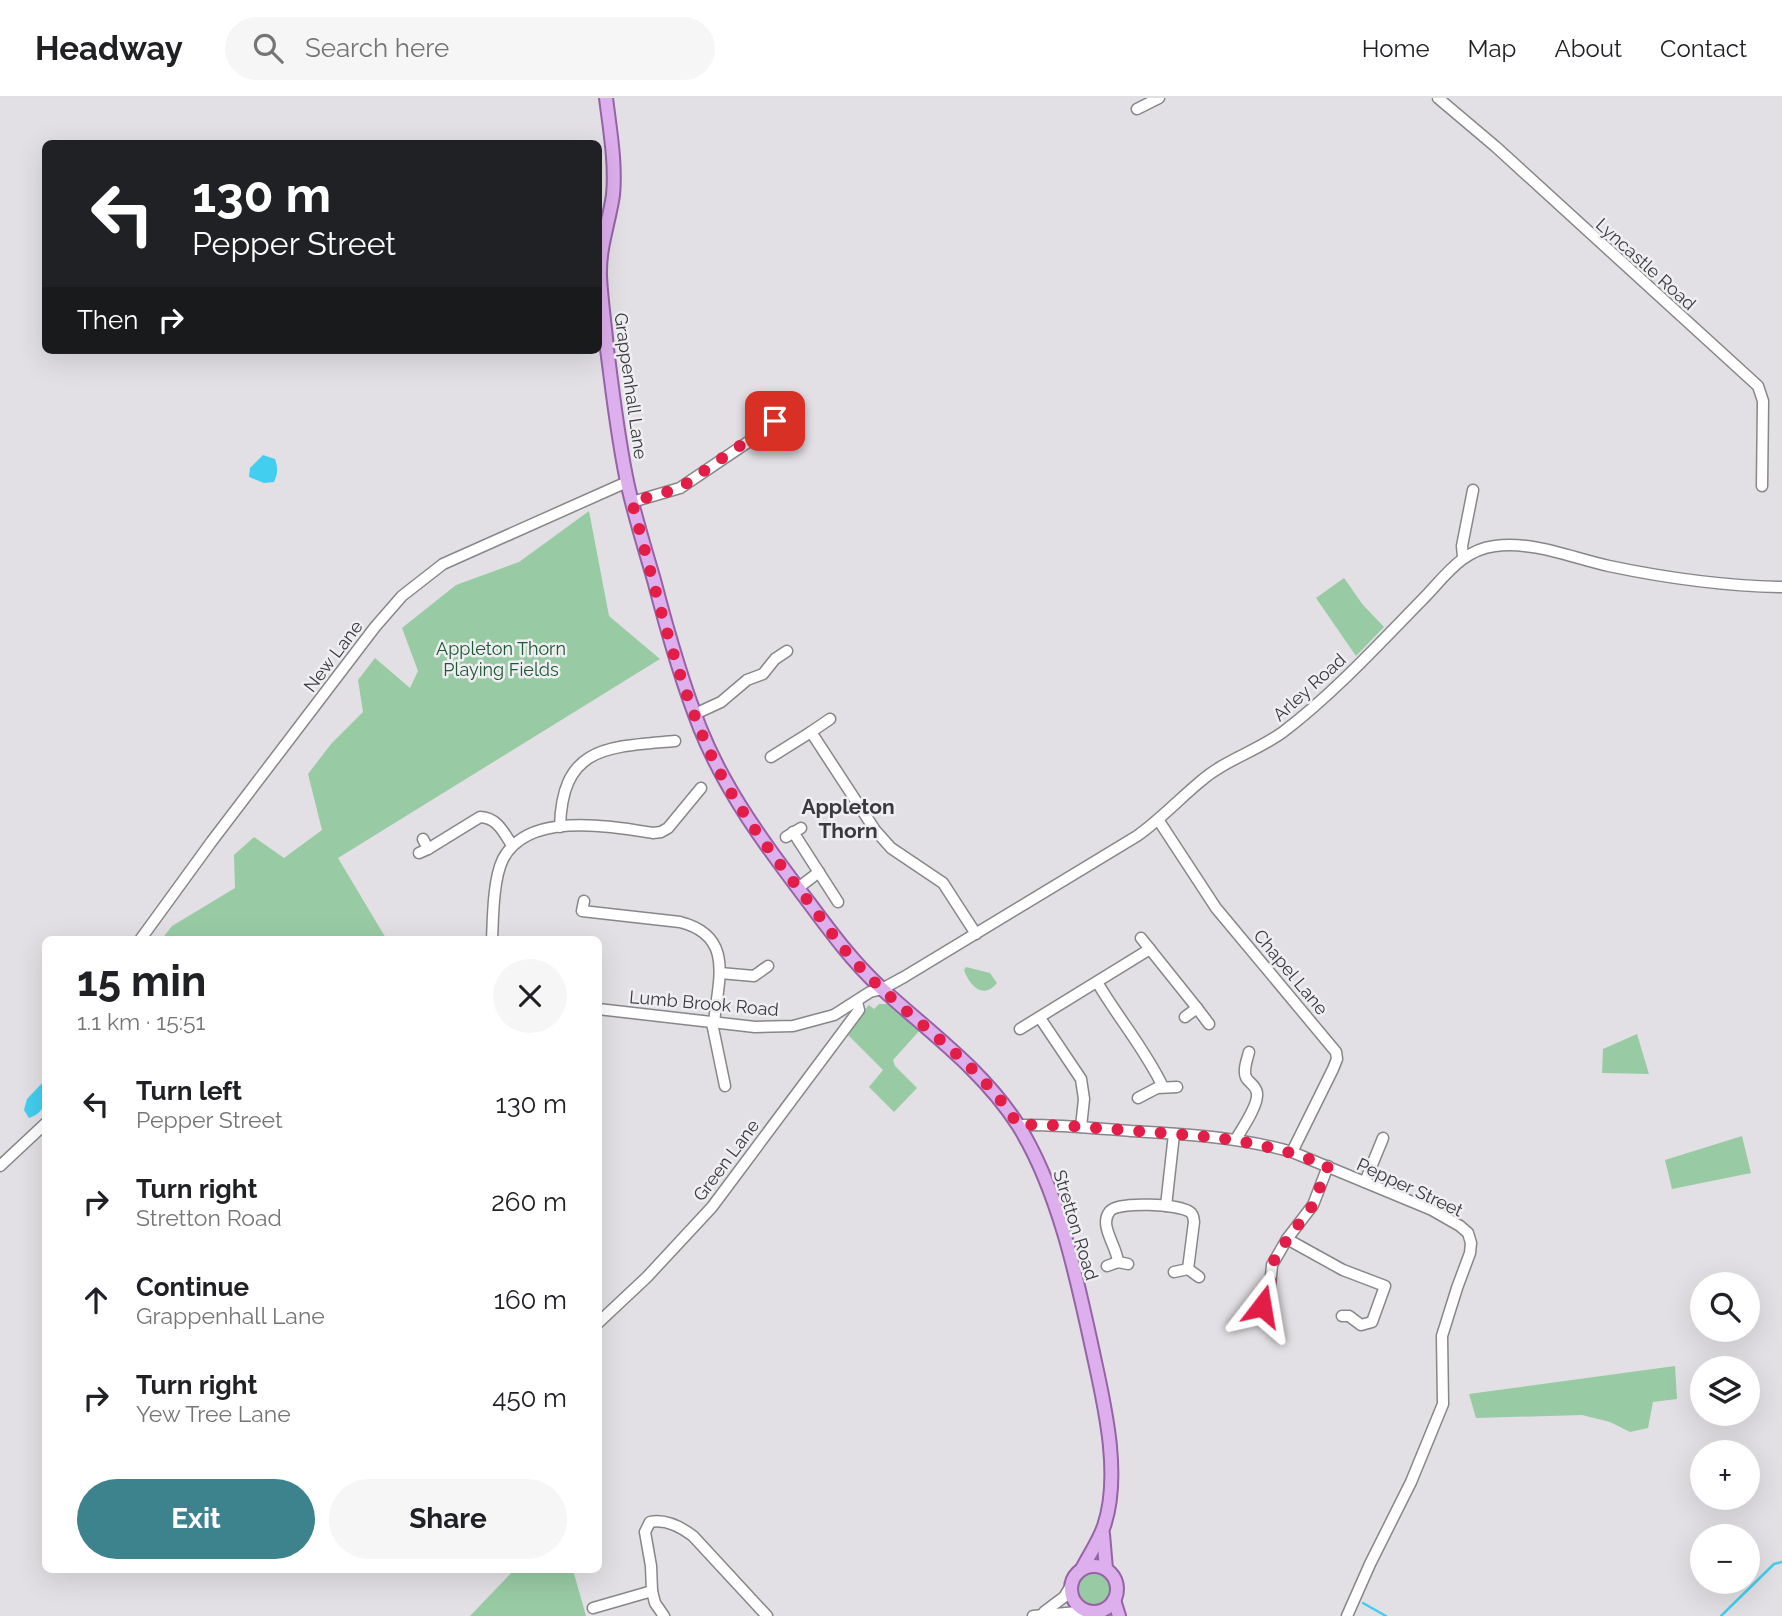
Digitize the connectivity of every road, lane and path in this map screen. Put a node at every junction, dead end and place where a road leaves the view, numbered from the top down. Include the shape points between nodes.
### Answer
1 (606, 98) edge
2 (1159, 98) edge
3 (1438, 98) edge
4 (1137, 108) dead end
5 (602, 243) edge
6 (602, 296) edge
7 (787, 411) dead end
8 (627, 482) junction
9 (1762, 486) dead end
10 (1473, 490) dead end
11 (632, 502) junction
12 (1463, 557) junction
13 (1782, 587) edge
14 (788, 650) dead end
15 (695, 714) junction
16 (830, 719) dead end
17 (811, 732) junction
18 (677, 741) dead end
19 (771, 757) dead end
20 (701, 788) dead end
21 (1159, 821) junction
22 (560, 827) junction
23 (793, 832) dead end
24 (512, 845) junction
25 (423, 847) dead end
26 (819, 872) junction
27 (797, 888) junction
28 (584, 901) dead end
29 (838, 902) dead end
30 (976, 934) junction
31 (143, 936) edge
32 (492, 936) edge
33 (1141, 938) dead end
34 (1150, 948) junction
35 (768, 966) dead end
36 (720, 973) junction
37 (1097, 982) junction
38 (882, 989) junction
39 (857, 1002) junction
40 (1196, 1008) junction
41 (602, 1009) edge
42 (1185, 1017) dead end
43 (1040, 1018) junction
44 (713, 1023) junction
45 (1209, 1024) dead end
46 (1020, 1029) dead end
47 (1249, 1052) dead end
48 (725, 1086) dead end
49 (1163, 1087) junction
50 (1177, 1087) dead end
51 (1138, 1098) dead end
52 (1018, 1125) junction
53 (42, 1127) edge
54 (1081, 1127) junction
55 (1174, 1134) junction
56 (1380, 1135) dead end
57 (1236, 1139) junction
58 (1292, 1152) junction
59 (0, 1166) edge
60 (1328, 1166) junction
61 (1365, 1182) junction
62 (1167, 1206) junction
63 (1287, 1239) junction
64 (1107, 1266) dead end
65 (1188, 1269) junction
66 (1174, 1272) dead end
67 (1199, 1277) dead end
68 (1264, 1316) dead end
69 (1342, 1316) dead end
70 (602, 1319) edge
71 (1103, 1530) junction
72 (1082, 1569) junction
73 (1106, 1569) junction
74 (1072, 1584) junction
75 (652, 1591) junction
76 (1114, 1600) junction
77 (593, 1608) dead end
78 (1095, 1613) edge
79 (1037, 1615) edge
80 (664, 1616) edge
81 (767, 1616) edge
82 (1119, 1616) edge
83 (1347, 1616) edge

1 - 5 main road, Grappenhall Lane via 613,191
2 - 4 street
3 - 9 street, Lyncastle Road via 1758,386 1763,401
6 - 8 main road, Grappenhall Lane
7 - 11 street via 680,488
8 - 11 main road, Grappenhall Lane
8 - 31 street, New Lane via 443,564 402,596
10 - 12 street
11 - 15 main road, Grappenhall Lane
12 - 13 street, Arley Road via 1495,546 1530,546 1670,577
12 - 21 street, Arley Road via 1293,724 1207,776
14 - 15 street via 760,676
15 - 27 main road, Grappenhall Lane via 723,778
16 - 17 street
17 - 19 street
17 - 30 street via 875,830 891,848 943,883
18 - 22 street via 596,753 584,760 565,788
20 - 22 street via 661,832 604,825
21 - 30 street, Arley Road
21 - 58 street, Chapel Lane via 1216,908 1336,1052 1334,1069
22 - 24 street via 526,835
23 - 26 street
24 - 25 street via 496,821 480,817
24 - 32 street via 498,872
26 - 27 street
26 - 29 street
27 - 38 main road, Grappenhall Lane via 850,957
28 - 36 street via 582,911 693,925 715,945
30 - 38 street, Arley Road
33 - 34 street
34 - 37 street
34 - 40 street
35 - 36 street via 754,976
36 - 44 street
37 - 43 street
37 - 49 street via 1144,1050
38 - 39 street, Lumb Brook Road
38 - 52 main road, Stretton Road via 944,1042
39 - 44 street, Lumb Brook Road via 834,1015 793,1026
39 - 70 street, Green Lane via 859,1010 712,1207
40 - 42 street
40 - 45 street
41 - 44 street, Lumb Brook Road
43 - 46 street
43 - 54 street via 1082,1079
44 - 48 street
47 - 57 street via 1245,1073 1258,1093
49 - 50 street
49 - 51 street
52 - 54 street, Pepper Street
52 - 71 main road, Stretton Road via 1053,1201 1099,1383 1111,1471
53 - 59 street
54 - 55 street, Pepper Street
55 - 57 street, Pepper Street
55 - 62 street
56 - 61 street
57 - 58 street, Pepper Street
58 - 60 street, Pepper Street
60 - 61 street, Pepper Street
60 - 63 street via 1313,1205
61 - 83 street, Pepper Street via 1460,1226 1468,1233 1471,1253 1442,1336 1443,1404
62 - 64 street via 1114,1207 1106,1226 1123,1263
62 - 65 street via 1193,1215
63 - 68 street via 1272,1265 1270,1288 1262,1306
63 - 69 street via 1343,1270 1385,1286 1371,1326
65 - 66 street
65 - 67 street
71 - 72 main road, Stretton Road
71 - 73 main road, Stretton Road
72 - 73 main road
72 - 74 main road
73 - 76 main road via 1118,1587
74 - 78 main road via 1073,1598
74 - 79 street via 1063,1597
75 - 77 street
75 - 80 street
75 - 81 street via 645,1532 656,1520 693,1536
76 - 78 main road
76 - 82 main road
78 - 79 street

